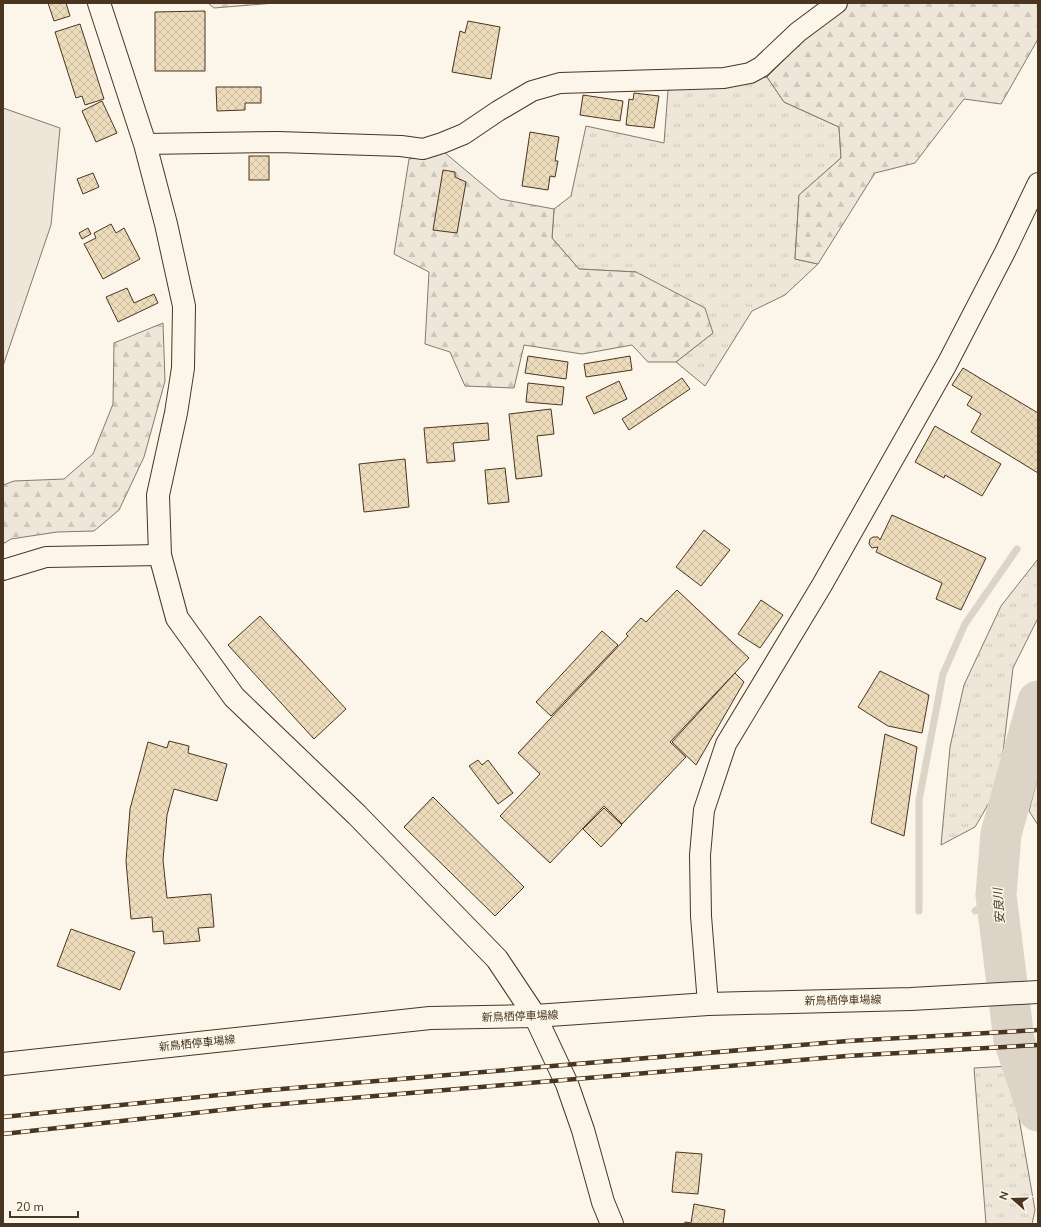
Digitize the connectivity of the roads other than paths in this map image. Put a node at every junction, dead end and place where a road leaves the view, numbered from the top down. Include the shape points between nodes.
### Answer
1 (99, 3) edge
2 (837, 3) edge
3 (144, 144) junction
4 (1038, 183) edge
5 (160, 555) junction
6 (3, 570) edge
7 (1038, 992) edge
8 (708, 1004) junction
9 (535, 1016) junction
10 (3, 1064) edge
11 (612, 1224) edge

1 - 3 street
2 - 3 street via 798,32 761,67 750,73 724,78 560,83 532,91 464,134 442,144 423,148 278,142
3 - 5 street via 166,224 184,306 183,368 158,495
4 - 8 street via 947,364 822,585 726,744 704,810 700,855 701,916
5 - 6 street via 46,557
5 - 9 street via 178,618 234,697 357,815 497,959
7 - 8 street, 新鳥栖停車場線 via 911,999
8 - 9 street, 新鳥栖停車場線
9 - 10 street, 新鳥栖停車場線 via 430,1018
9 - 11 street via 567,1084

